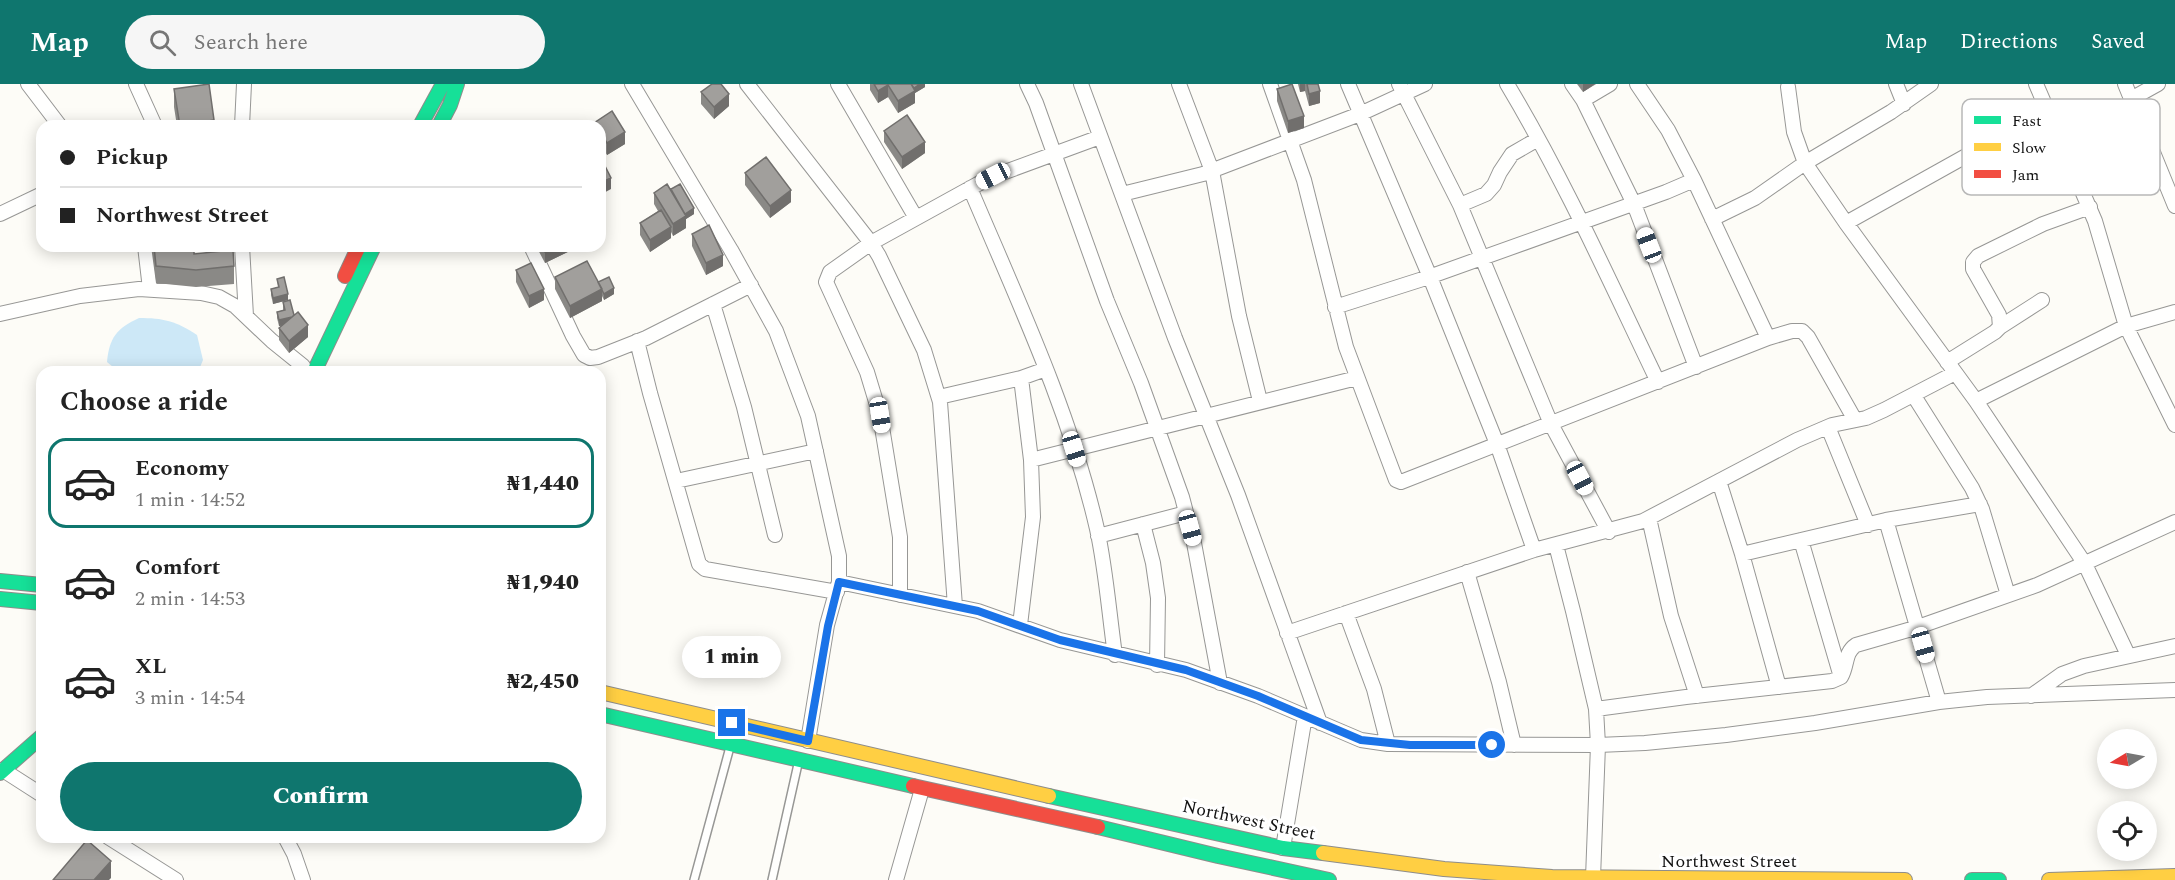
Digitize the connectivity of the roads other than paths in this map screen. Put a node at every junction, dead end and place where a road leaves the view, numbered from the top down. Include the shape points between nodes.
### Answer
1 (28, 84) edge
2 (138, 84) edge
3 (244, 84) edge
4 (443, 84) edge
5 (457, 84) edge
6 (632, 84) edge
7 (747, 84) edge
8 (838, 84) edge
9 (1027, 84) edge
10 (1081, 84) edge
11 (1179, 84) edge
12 (1270, 84) edge
13 (1348, 84) edge
14 (1425, 84) edge
15 (1507, 84) edge
16 (1572, 84) edge
17 (1610, 84) edge
18 (1637, 84) edge
19 (1896, 84) edge
20 (1931, 84) edge
21 (2036, 84) edge
22 (2125, 84) edge
23 (2158, 84) edge
24 (1791, 85) edge
25 (1401, 90) edge
26 (2043, 99) edge
27 (2131, 99) joint
28 (1583, 100) junction
29 (1904, 104) junction
30 (1360, 114) junction
31 (55, 120) edge
32 (153, 120) edge
33 (242, 120) edge
34 (423, 120) edge
35 (442, 120) edge
36 (1100, 137) junction
37 (1538, 139) junction
38 (1290, 141) junction
39 (1055, 155) junction
40 (1962, 158) edge
41 (1805, 163) junction
42 (2160, 170) edge
43 (1212, 171) junction
44 (1694, 180) junction
45 (970, 188) junction
46 (1122, 194) junction
47 (2085, 195) edge
48 (36, 197) edge
49 (1634, 204) junction
50 (1460, 205) junction
51 (2175, 206) edge
52 (2090, 207) junction
53 (0, 214) edge
54 (916, 218) junction
55 (1712, 219) junction
56 (1581, 223) junction
57 (1846, 223) junction
58 (871, 243) junction
59 (146, 252) edge
60 (242, 252) edge
61 (356, 252) edge
62 (371, 252) edge
63 (534, 252) edge
64 (1483, 258) junction
65 (1430, 276) junction
66 (751, 285) junction
67 (150, 289) junction
68 (2042, 300) dead end
69 (713, 304) junction
70 (1335, 308) junction
71 (2175, 312) edge
72 (0, 314) edge
73 (246, 316) junction
74 (2127, 326) junction
75 (2000, 327) junction
76 (1768, 338) junction
77 (637, 341) junction
78 (300, 366) edge
79 (307, 366) edge
80 (307, 366) edge
81 (1696, 367) junction
82 (1951, 368) junction
83 (1046, 369) junction
84 (1022, 378) junction
85 (1357, 378) junction
86 (1658, 382) junction
87 (1914, 396) junction
88 (939, 397) junction
89 (1260, 401) junction
90 (1976, 401) junction
91 (1206, 414) junction
92 (1856, 420) junction
93 (1551, 424) junction
94 (2175, 425) edge
95 (1156, 427) junction
96 (1828, 427) junction
97 (1497, 444) junction
98 (1074, 449) junction
99 (816, 451) junction
100 (1031, 460) junction
101 (758, 463) junction
102 (675, 481) junction
103 (1719, 481) junction
104 (1980, 504) junction
105 (1186, 513) junction
106 (1648, 518) junction
107 (1886, 520) junction
108 (2175, 522) edge
109 (1143, 524) junction
110 (1868, 525) junction
111 (1608, 532) junction
112 (774, 535) dead end
113 (1098, 536) junction
114 (1801, 540) junction
115 (1556, 545) junction
116 (1534, 550) junction
117 (1742, 554) junction
118 (2085, 564) junction
119 (1467, 572) junction
120 (0, 581) edge
121 (36, 584) edge
122 (838, 587) junction
123 (900, 595) junction
124 (2008, 595) junction
125 (0, 599) edge
126 (36, 602) edge
127 (955, 606) junction
128 (1346, 613) junction
129 (1020, 625) junction
130 (1918, 627) junction
131 (1287, 633) junction
132 (2175, 646) edge
133 (1115, 655) junction
134 (2128, 655) junction
135 (1157, 665) junction
136 (1841, 677) junction
137 (1220, 683) junction
138 (1779, 687) junction
139 (2175, 690) edge
140 (606, 693) edge
141 (1697, 696) junction
142 (2031, 696) junction
143 (1939, 702) junction
144 (1596, 709) junction
145 (606, 715) edge
146 (1305, 716) junction
147 (1320, 723) junction
148 (36, 741) edge
149 (808, 741) junction
150 (1388, 744) junction
151 (731, 745) junction
152 (1514, 745) junction
153 (1598, 745) junction
154 (799, 762) junction
155 (2, 772) edge
156 (922, 789) junction
157 (36, 792) edge
158 (117, 843) edge
159 (288, 843) edge
160 (1283, 848) junction
161 (2175, 876) edge
162 (1593, 878) junction
163 (176, 880) edge
164 (303, 880) edge
165 (694, 880) edge
166 (772, 880) edge
167 (896, 880) edge
168 (1329, 880) edge
169 (1905, 880) edge
170 (1972, 880) edge
171 (1999, 880) edge
172 (2049, 880) edge

1 - 31 street
2 - 32 street
3 - 33 street
4 - 34 main road
5 - 35 main road
6 - 66 street
7 - 58 street
8 - 54 street
9 - 39 street
10 - 36 street
11 - 43 street
12 - 38 street
13 - 30 street
14 - 25 street
15 - 37 street
16 - 28 street
17 - 28 street
18 - 44 street via 1668,130
19 - 29 street
20 - 29 street
21 - 26 street
22 - 27 street
23 - 27 street
24 - 41 street via 1794,132
25 - 30 street
25 - 50 street
28 - 49 street
29 - 41 street
30 - 38 street
30 - 65 street
36 - 39 street
36 - 46 street
37 - 50 street via 1512,154 1486,194
37 - 56 street
38 - 43 street
38 - 70 street via 1304,180
39 - 45 street
39 - 95 street
40 - 57 street
41 - 55 street via 1755,198
41 - 57 street
42 - 51 street
43 - 46 street
43 - 89 street via 1239,316
44 - 49 street
44 - 55 street
45 - 54 street
45 - 83 street
46 - 91 street
47 - 52 street
48 - 53 street
49 - 56 street
49 - 81 street
50 - 64 street
52 - 74 street
52 - 75 street via 2043,224 1972,262 1999,315
54 - 58 street
55 - 76 street
56 - 64 street
56 - 86 street
57 - 82 street
58 - 88 street via 924,350
58 - 123 street via 830,272 826,282 867,372 880,415 900,537
59 - 67 street
60 - 73 street
61 - 79 main road
62 - 80 main road
63 - 77 street via 584,355 598,357
64 - 65 street
64 - 93 street
65 - 70 street
65 - 97 street
66 - 69 street
66 - 99 street via 787,356
67 - 72 street via 80,296
67 - 73 street via 219,297
68 - 75 street
69 - 77 street
69 - 101 street
70 - 85 street
71 - 74 street
73 - 78 street
74 - 90 street
74 - 94 street
75 - 82 street
76 - 81 street
76 - 92 street via 1802,331
77 - 102 street
81 - 86 street
82 - 87 street
82 - 90 street
83 - 84 street
83 - 98 street
84 - 88 street
84 - 100 street
85 - 89 street
85 - 97 street via 1396,480 1401,482
86 - 93 street
87 - 92 street
87 - 104 street
88 - 127 street
89 - 91 street
90 - 118 street
91 - 95 street
91 - 131 street
92 - 96 street
93 - 97 street
93 - 111 street
95 - 98 street
95 - 105 street
96 - 103 street
96 - 110 street
97 - 116 street
98 - 100 street
98 - 113 street
99 - 101 street
99 - 122 street via 838,549
100 - 129 street via 1033,517
101 - 102 street
101 - 112 street
102 - 122 street via 699,564 705,569
103 - 106 street
103 - 117 street
104 - 107 street
104 - 124 street
105 - 109 street
105 - 137 street
106 - 111 street
106 - 141 street via 1671,616
107 - 110 street
107 - 130 street
108 - 118 street
109 - 113 street
109 - 135 street via 1158,598
110 - 114 street
111 - 115 street
113 - 133 street
114 - 117 street
114 - 136 street
115 - 116 street
115 - 144 street
116 - 119 street
117 - 138 street
118 - 124 street
118 - 134 street
119 - 128 street
119 - 152 street
120 - 121 main road
122 - 123 street
122 - 149 street
123 - 127 street
124 - 130 street
125 - 126 main road
127 - 129 street
128 - 131 street
128 - 150 street via 1374,689
129 - 133 street
130 - 136 street via 1856,645 1846,656
130 - 143 street
131 - 147 street
132 - 134 street
133 - 135 street
134 - 142 street via 2062,674
135 - 137 street via 1186,670
136 - 138 street
137 - 146 street
138 - 141 street
139 - 142 street
140 - 149 main road, Northwest Street
141 - 144 street
142 - 143 street
143 - 153 street via 1726,735
144 - 153 street
145 - 151 main road
146 - 147 street
146 - 160 street
147 - 150 street via 1361,740
148 - 155 main road
149 - 160 main road, Northwest Street
150 - 152 street
151 - 154 main road
151 - 165 lane
152 - 153 street
153 - 162 street
154 - 156 main road
154 - 166 lane
155 - 157 street
156 - 167 street
156 - 168 main road
158 - 163 street
159 - 164 street
160 - 162 main road, Northwest Street via 1443,869
161 - 172 main road
162 - 169 main road, Northwest Street
170 - 171 main road

